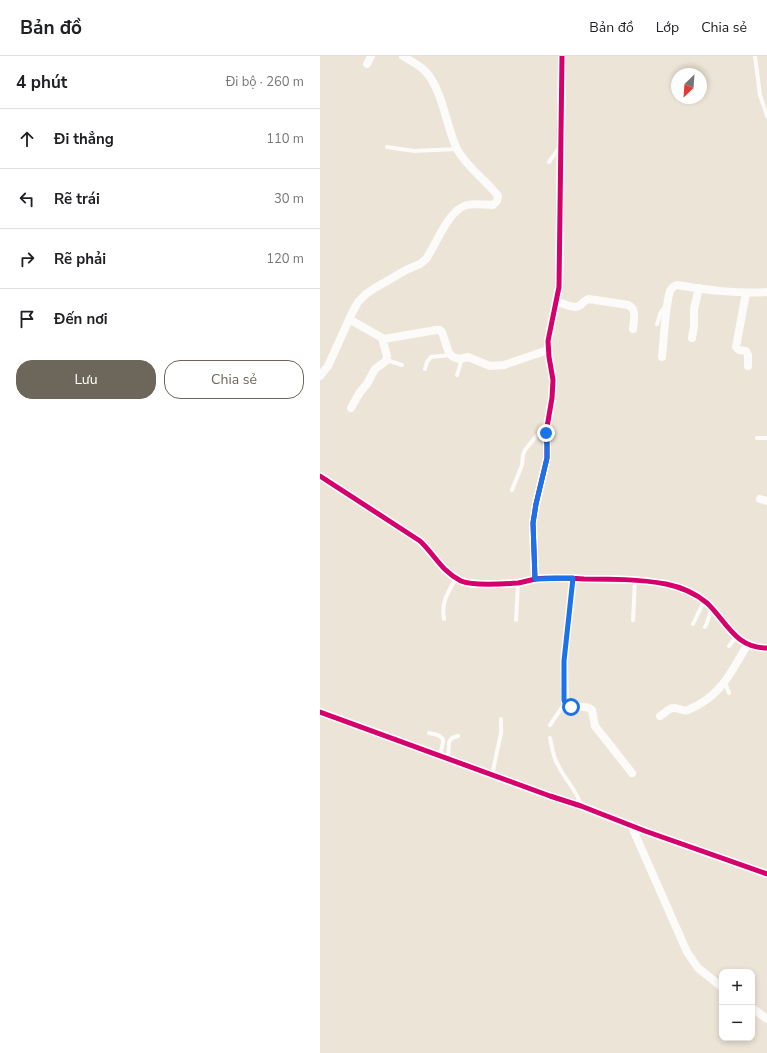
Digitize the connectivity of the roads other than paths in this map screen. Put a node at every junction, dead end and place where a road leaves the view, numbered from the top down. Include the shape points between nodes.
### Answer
1 (371, 56) edge
2 (403, 56) edge
3 (562, 56) edge
4 (755, 56) edge
5 (367, 64) dead end
6 (767, 116) edge
7 (562, 144) junction
8 (387, 147) dead end
9 (457, 149) junction
10 (549, 162) dead end
11 (699, 288) junction
12 (767, 292) edge
13 (746, 293) junction
14 (556, 301) junction
15 (668, 304) junction
16 (349, 319) junction
17 (657, 324) dead end
18 (633, 329) dead end
19 (382, 338) junction
20 (692, 338) dead end
21 (548, 350) junction
22 (451, 355) junction
23 (662, 357) dead end
24 (462, 359) junction
25 (387, 360) junction
26 (402, 365) dead end
27 (748, 366) dead end
28 (425, 369) dead end
29 (457, 375) dead end
30 (320, 376) edge
31 (351, 408) dead end
32 (547, 429) junction
33 (757, 438) dead end
34 (767, 438) edge
35 (322, 478) edge
36 (512, 490) dead end
37 (456, 578) junction
38 (573, 578) junction
39 (535, 579) junction
40 (635, 580) junction
41 (518, 583) junction
42 (704, 601) junction
43 (712, 609) junction
44 (444, 618) dead end
45 (516, 620) dead end
46 (633, 620) dead end
47 (693, 624) dead end
48 (705, 627) dead end
49 (736, 637) junction
50 (747, 645) junction
51 (729, 646) dead end
52 (767, 648) edge
53 (725, 682) junction
54 (729, 692) dead end
55 (565, 703) junction
56 (320, 712) edge
57 (660, 716) dead end
58 (501, 719) dead end
59 (550, 725) dead end
60 (429, 733) dead end
61 (458, 736) dead end
62 (550, 738) dead end
63 (440, 756) junction
64 (448, 759) junction
65 (632, 773) dead end
66 (492, 774) junction
67 (581, 806) junction
68 (631, 825) junction
69 (767, 874) edge
70 (719, 985) edge
71 (755, 1010) edge
72 (767, 1019) edge

1 - 5 street
2 - 9 street via 425,71 432,80
3 - 7 street
4 - 6 lane via 760,95
7 - 10 lane
7 - 14 street via 559,276
8 - 9 lane via 419,151
9 - 16 street via 466,164 495,192 498,196 497,201 493,205 468,205 459,208 452,215 426,259 366,294
11 - 13 street
11 - 15 street via 673,286
11 - 20 street via 694,309
12 - 13 street
13 - 27 street via 736,347 746,351
14 - 18 street via 575,307 589,299 628,305 634,310
14 - 21 street
15 - 17 lane via 661,312
15 - 23 street
16 - 19 street
16 - 30 street via 328,366
19 - 22 street via 438,330 442,332 448,353
19 - 25 street
21 - 24 street via 504,366 494,367 468,357
21 - 32 street via 553,380 552,405
22 - 24 street
22 - 28 lane via 431,357
24 - 29 lane
25 - 26 lane
25 - 31 street via 375,368
32 - 36 lane via 537,435 525,450
32 - 39 street via 547,458 533,523
33 - 34 lane
35 - 37 street via 420,541 428,548 441,568
37 - 41 street via 470,583
37 - 44 lane via 444,602
38 - 39 street
38 - 40 street
38 - 55 street via 564,661
39 - 41 street
40 - 42 street via 680,587
40 - 46 lane
41 - 45 lane
42 - 43 street
42 - 47 lane
43 - 48 lane
43 - 49 street
49 - 50 street
49 - 51 lane
50 - 52 street
50 - 53 street
53 - 54 lane
53 - 57 street via 708,700 686,711 672,708
55 - 59 lane
55 - 65 street via 571,707 585,706 592,710 595,726
56 - 63 street
58 - 66 lane via 501,733
60 - 63 lane via 443,739
61 - 64 lane via 450,739
62 - 67 lane via 557,764 577,793
63 - 64 street
64 - 66 street
66 - 67 street
67 - 68 street
68 - 69 street
68 - 70 street via 687,952 698,968
71 - 72 street

